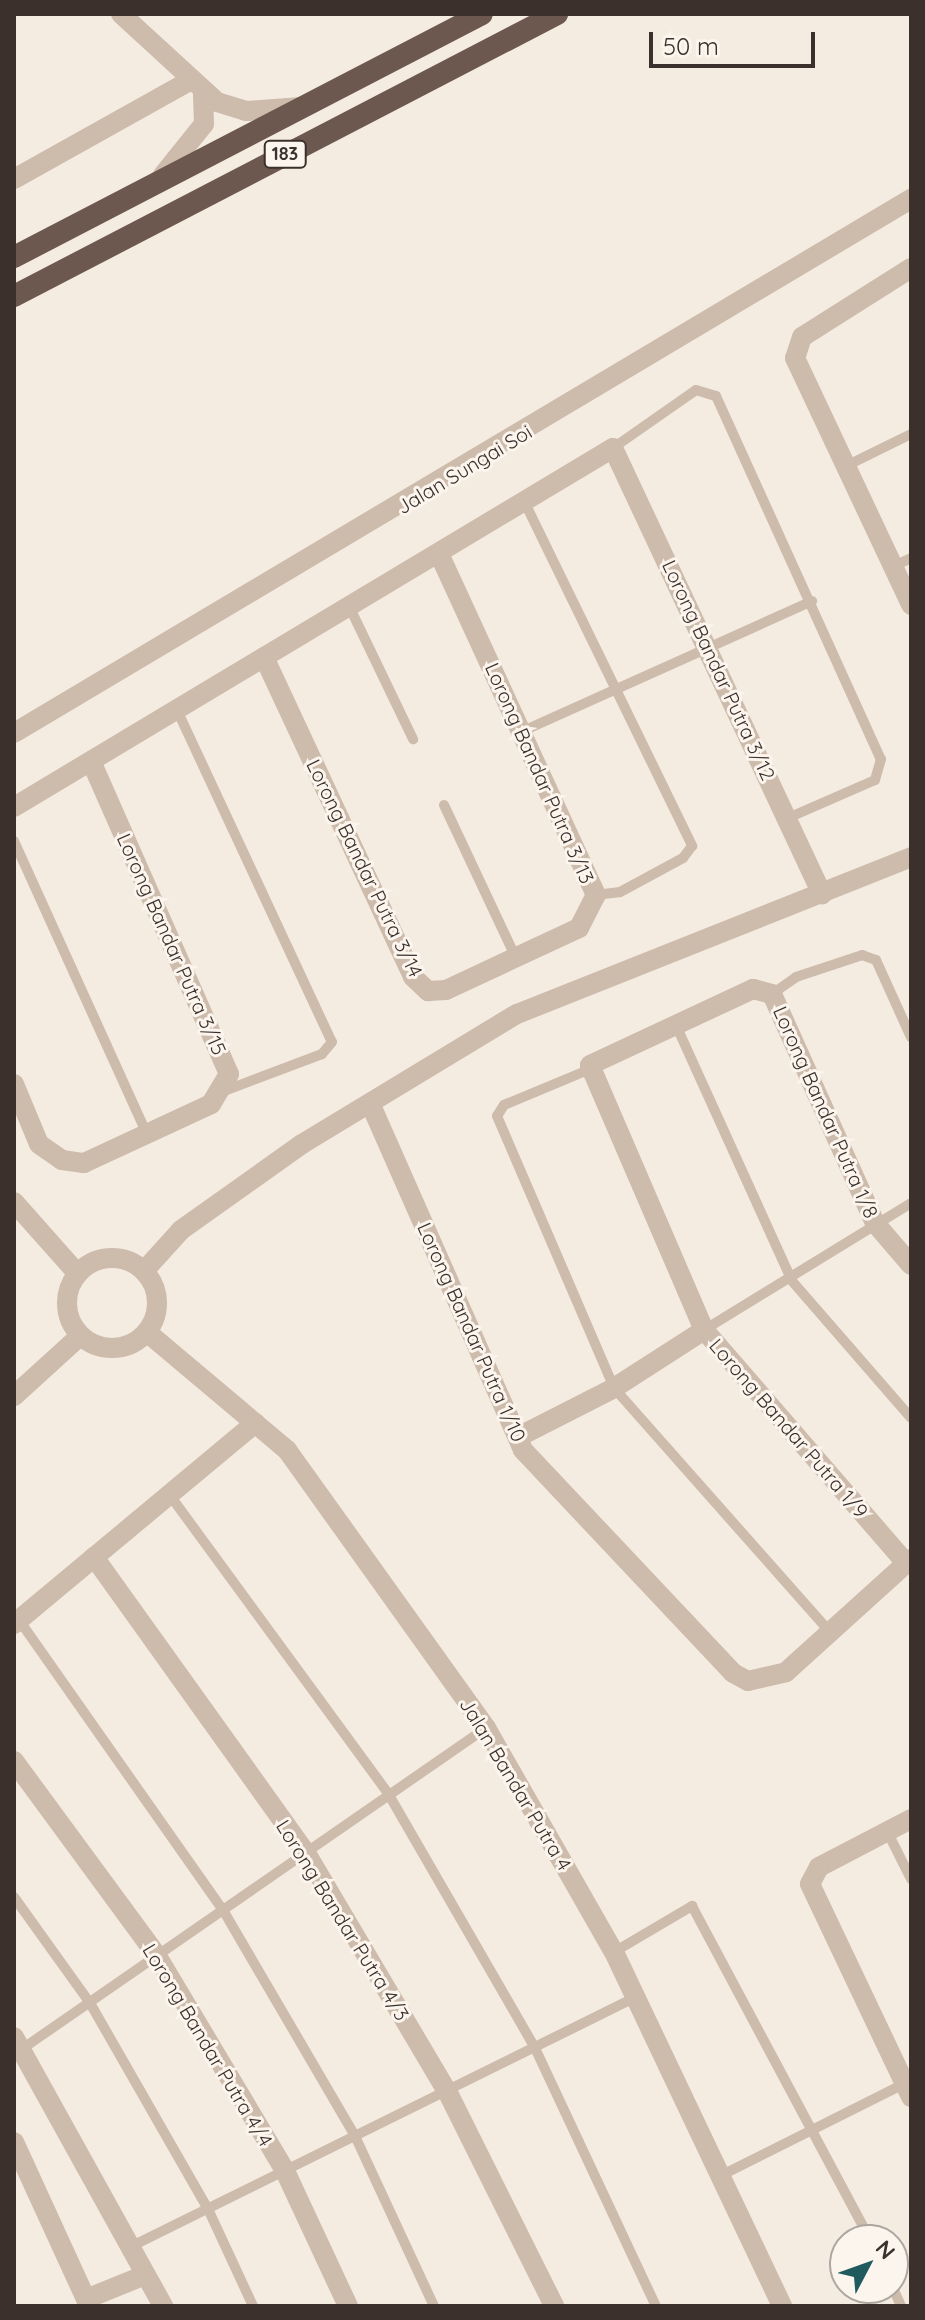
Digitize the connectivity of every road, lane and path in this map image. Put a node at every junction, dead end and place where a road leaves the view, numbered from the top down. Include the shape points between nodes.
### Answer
1 (121, 14) edge
2 (482, 14) edge
3 (557, 14) edge
4 (197, 87) junction
5 (303, 107) junction
6 (14, 179) edge
7 (156, 184) junction
8 (911, 199) edge
9 (14, 257) edge
10 (911, 268) edge
11 (14, 296) edge
12 (911, 434) edge
13 (613, 448) junction
14 (843, 468) junction
15 (524, 501) junction
16 (439, 553) junction
17 (911, 558) edge
18 (892, 567) junction
19 (812, 601) junction
20 (911, 605) edge
21 (349, 606) junction
22 (709, 645) junction
23 (264, 657) junction
24 (611, 691) junction
25 (177, 710) junction
26 (523, 731) junction
27 (14, 733) edge
28 (413, 739) dead end
29 (91, 761) junction
30 (444, 805) dead end
31 (14, 807) edge
32 (788, 818) junction
33 (14, 841) edge
34 (911, 857) edge
35 (822, 894) junction
36 (596, 895) junction
37 (516, 958) junction
38 (772, 994) junction
39 (675, 1023) junction
40 (911, 1037) edge
41 (589, 1067) junction
42 (14, 1084) edge
43 (224, 1091) junction
44 (370, 1103) junction
45 (147, 1134) junction
46 (14, 1202) edge
47 (911, 1203) edge
48 (875, 1223) junction
49 (911, 1265) edge
50 (144, 1271) junction
51 (77, 1273) junction
52 (792, 1281) junction
53 (704, 1330) junction
54 (148, 1333) junction
55 (80, 1336) junction
56 (614, 1388) junction
57 (14, 1396) edge
58 (911, 1418) edge
59 (255, 1423) junction
60 (518, 1437) junction
61 (169, 1494) junction
62 (94, 1557) junction
63 (908, 1561) edge
64 (17, 1622) edge
65 (830, 1632) junction
66 (486, 1728) junction
67 (14, 1761) edge
68 (389, 1795) junction
69 (911, 1819) edge
70 (887, 1831) junction
71 (306, 1853) junction
72 (911, 1879) edge
73 (14, 1897) edge
74 (223, 1910) junction
75 (614, 1952) junction
76 (157, 1956) junction
77 (636, 1997) junction
78 (90, 2003) junction
79 (18, 2043) edge
80 (535, 2048) junction
81 (909, 2087) edge
82 (447, 2091) junction
83 (816, 2128) junction
84 (355, 2136) junction
85 (14, 2142) edge
86 (285, 2171) junction
87 (722, 2175) junction
88 (208, 2209) junction
89 (862, 2224) edge
90 (132, 2246) junction
91 (145, 2275) junction
92 (87, 2302) edge
93 (163, 2306) edge
94 (253, 2306) edge
95 (348, 2306) edge
96 (434, 2306) edge
97 (554, 2306) edge
98 (656, 2306) edge
99 (782, 2306) edge

1 - 4 street
2 - 5 highway, 183
3 - 11 highway, 183
4 - 5 street via 247,111
4 - 6 street
4 - 7 street via 204,124
5 - 7 highway, 183
7 - 9 highway, 183
8 - 27 street, Jalan Sungai Soi
10 - 14 street via 802,337 795,358
12 - 14 lane
13 - 15 street
13 - 19 lane via 696,390 716,396
13 - 22 street, Lorong Bandar Putra 3/12
14 - 18 street
15 - 16 street
15 - 24 lane
16 - 21 street
16 - 26 street, Lorong Bandar Putra 3/13
17 - 18 lane
18 - 20 street
19 - 22 lane
19 - 32 lane via 881,769 875,780
21 - 23 street
21 - 28 lane
22 - 24 lane
22 - 32 street, Lorong Bandar Putra 3/12
23 - 25 street
23 - 37 street, Lorong Bandar Putra 3/14 via 413,977 428,991 446,990
24 - 26 lane
24 - 36 lane via 692,846 683,858 620,892
25 - 29 street
25 - 43 lane via 332,1042 322,1054
26 - 36 street, Lorong Bandar Putra 3/13
29 - 31 street
29 - 43 street, Lorong Bandar Putra 3/15 via 229,1074
30 - 37 lane
32 - 35 street, Lorong Bandar Putra 3/12
33 - 45 lane
34 - 35 street
35 - 44 street via 517,1014
36 - 37 street, Lorong Bandar Putra 3/13 via 579,928
38 - 39 street via 753,989
38 - 40 lane via 796,977 862,955 876,960
38 - 48 street, Lorong Bandar Putra 1/8
39 - 41 street
39 - 52 lane
41 - 53 street, Lorong Bandar Putra 1/9
41 - 56 lane via 504,1105 497,1116
42 - 45 street via 39,1144 62,1160 84,1163
43 - 45 street
44 - 50 street via 181,1230
44 - 60 street, Lorong Bandar Putra 1/10
46 - 51 street
47 - 48 lane
48 - 49 street, Lorong Bandar Putra 1/8
48 - 52 lane
50 - 51 street via 117,1258
50 - 54 street via 157,1297
51 - 55 street via 66,1309
52 - 53 lane
52 - 58 lane
53 - 56 street
53 - 63 street, Lorong Bandar Putra 1/9
54 - 55 street via 117,1348
54 - 59 street, Jalan Bandar Putra 4
55 - 57 street
56 - 60 street
56 - 65 lane
59 - 61 street
59 - 66 street, Jalan Bandar Putra 4 via 287,1450
60 - 65 street, Lorong Bandar Putra 1/10 via 533,1464 733,1673 766,1680 786,1672
61 - 62 street
61 - 68 lane
62 - 64 street
62 - 71 street, Lorong Bandar Putra 4/3
63 - 65 street
64 - 74 lane
66 - 68 lane
66 - 75 street, Jalan Bandar Putra 4
67 - 76 street, Lorong Bandar Putra 4/4
68 - 71 lane
68 - 80 lane
69 - 70 street
70 - 72 lane
70 - 81 street via 819,1867 810,1884
71 - 74 lane
71 - 82 street, Lorong Bandar Putra 4/3
73 - 78 lane
74 - 76 lane
74 - 84 lane
75 - 77 street, Jalan Bandar Putra 4
75 - 83 lane via 692,1906
76 - 78 lane
76 - 86 street, Lorong Bandar Putra 4/4
77 - 80 lane
77 - 87 street, Jalan Bandar Putra 4
78 - 79 lane
78 - 88 lane
79 - 90 street
80 - 82 lane
80 - 98 lane
81 - 83 lane
82 - 84 lane
82 - 97 street, Lorong Bandar Putra 4/3
83 - 87 lane
83 - 89 lane
84 - 86 lane
84 - 96 lane
85 - 92 street
86 - 88 lane
86 - 95 street, Lorong Bandar Putra 4/4
87 - 99 street, Jalan Bandar Putra 4
88 - 90 lane
88 - 94 lane
90 - 91 street
91 - 92 street
91 - 93 street

